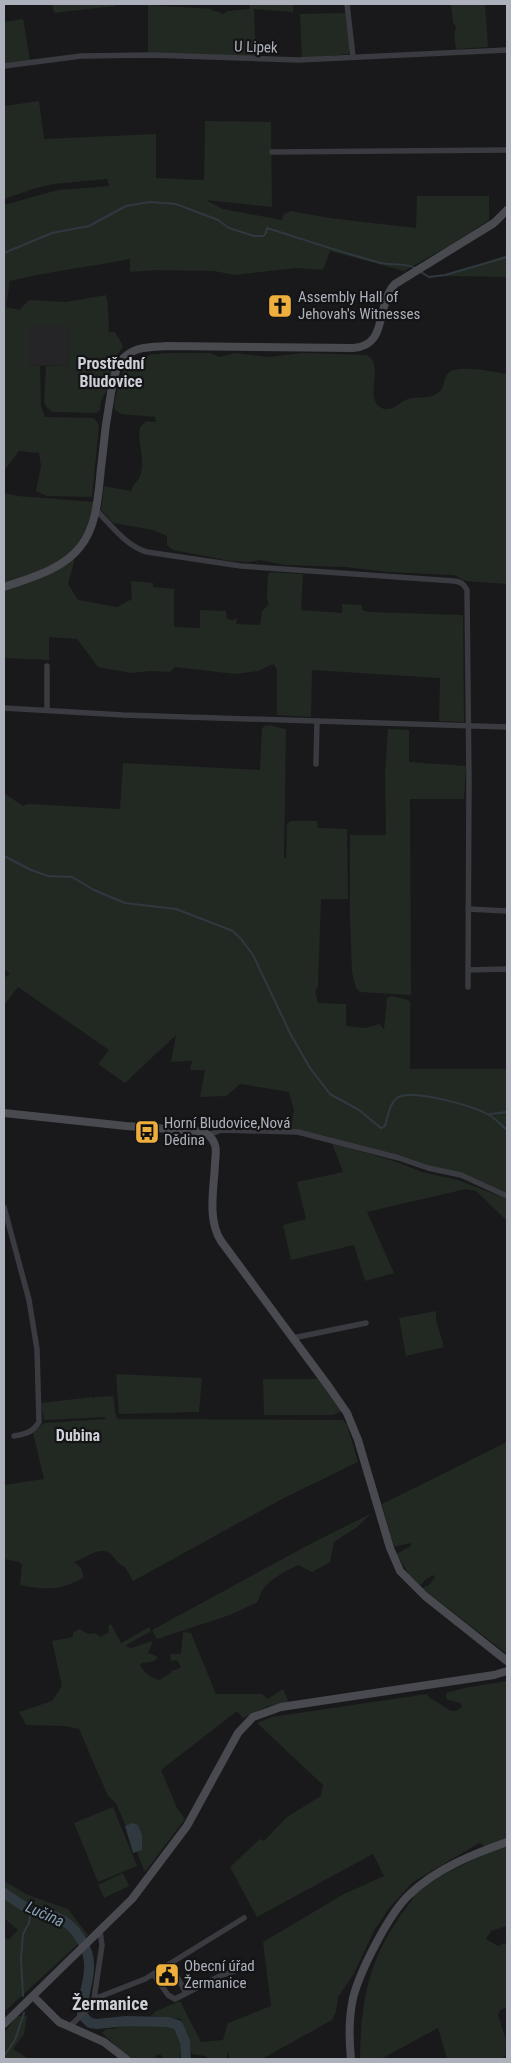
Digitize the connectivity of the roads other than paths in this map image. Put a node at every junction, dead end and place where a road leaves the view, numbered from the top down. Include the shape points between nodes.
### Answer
1 (346, 4) edge
2 (507, 50) edge
3 (352, 57) junction
4 (4, 66) edge
5 (507, 150) edge
6 (272, 152) dead end
7 (507, 210) edge
8 (96, 510) junction
9 (4, 587) edge
10 (47, 666) dead end
11 (4, 708) edge
12 (47, 710) junction
13 (317, 721) junction
14 (468, 726) junction
15 (507, 727) edge
16 (316, 764) dead end
17 (468, 909) junction
18 (507, 910) edge
19 (507, 969) edge
20 (468, 970) junction
21 (468, 987) dead end
22 (4, 1113) edge
23 (208, 1135) junction
24 (507, 1196) edge
25 (4, 1207) edge
26 (366, 1323) dead end
27 (292, 1338) junction
28 (14, 1436) dead end
29 (507, 1661) edge
30 (507, 1671) edge
31 (507, 1842) edge
32 (244, 1918) dead end
33 (100, 1931) junction
34 (170, 1964) junction
35 (235, 1972) dead end
36 (154, 1975) junction
37 (186, 1993) junction
38 (33, 1996) junction
39 (94, 2000) junction
40 (4, 2024) edge
41 (69, 2027) junction
42 (126, 2059) edge
43 (351, 2059) edge

1 - 3 street
2 - 3 street, U Lipek
3 - 4 street, U Lipek via 264,60 152,55 81,56
5 - 6 street
7 - 8 street via 494,223 399,281 384,299 376,335 370,343 360,347 167,346 139,349 127,354 118,365 114,379
8 - 9 street via 88,534 73,555 45,572
8 - 14 street via 129,543 147,552 242,566 460,582 467,590
10 - 12 street
11 - 12 street
12 - 13 street
13 - 14 street
13 - 16 street
14 - 15 street
14 - 17 street
17 - 18 street
17 - 20 street
19 - 20 street
20 - 21 street
22 - 23 street via 198,1131
23 - 24 street via 221,1130 298,1132 461,1175
23 - 27 street via 215,1146 213,1217 216,1232
25 - 28 street via 29,1300 37,1349 39,1422 29,1433
26 - 27 street
27 - 29 street via 337,1397 350,1421 400,1571 419,1591
30 - 33 street via 281,1707 253,1717 238,1733 187,1826 132,1899
31 - 43 street via 475,1853 423,1883 396,1910 374,1946 353,1998 349,2043
32 - 34 street
33 - 38 street
33 - 39 street via 102,1945
34 - 36 street
34 - 37 street
35 - 37 street
36 - 37 street via 170,1998
36 - 39 street
38 - 40 street
38 - 41 street via 52,2016
39 - 41 street
41 - 42 street via 104,2042

